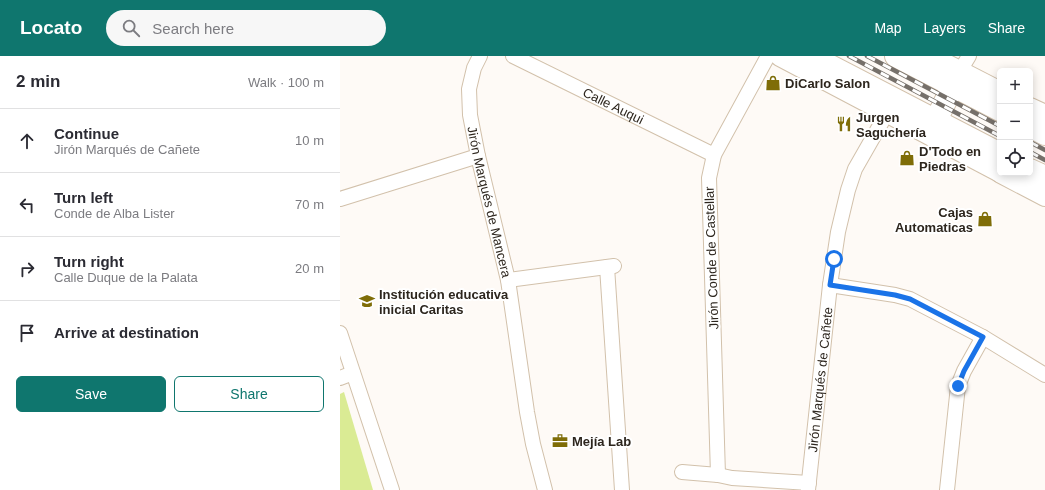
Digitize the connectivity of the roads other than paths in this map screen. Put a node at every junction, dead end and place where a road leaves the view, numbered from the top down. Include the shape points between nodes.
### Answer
1 (480, 56) edge
2 (513, 56) edge
3 (768, 56) edge
4 (780, 56) edge
5 (811, 56) edge
6 (896, 56) edge
7 (930, 56) edge
8 (961, 71) edge
9 (997, 90) edge
10 (997, 107) edge
11 (1033, 109) edge
12 (887, 112) junction
13 (1045, 115) edge
14 (936, 120) junction
15 (1033, 128) edge
16 (1045, 134) edge
17 (997, 152) edge
18 (478, 156) junction
19 (714, 156) junction
20 (997, 171) edge
21 (1033, 171) edge
22 (1007, 176) edge
23 (1045, 177) edge
24 (1045, 196) edge
25 (340, 199) edge
26 (508, 280) junction
27 (830, 285) junction
28 (340, 333) edge
29 (983, 337) junction
30 (347, 375) edge
31 (1045, 375) edge
32 (682, 472) dead end
33 (718, 475) junction
34 (808, 486) edge
35 (392, 490) edge
36 (545, 490) edge
37 (622, 490) edge
38 (947, 490) edge

1 - 18 street, Jirón Marqués de Mancera via 469,89 470,115
2 - 19 street, Calle Auqui
3 - 19 street, Jirón Conde de Castellar
4 - 12 main road
5 - 14 main road
6 - 8 main road
7 - 8 main road
8 - 9 main road
8 - 10 main road
8 - 14 main road
11 - 13 main road
12 - 20 main road
12 - 27 street, Jirón Marqués de Cañete via 856,169 848,190 838,232
14 - 17 main road
15 - 16 main road
18 - 25 street
18 - 26 street, Jirón Marqués de Mancera
19 - 33 street, Jirón Conde de Castellar via 709,178
21 - 23 main road
22 - 24 main road
26 - 36 street, Jirón Marqués de Mancera via 527,412
26 - 37 street via 611,266
27 - 29 street via 910,299
27 - 34 street, Jirón Marqués de Cañete
28 - 30 street
29 - 31 street
29 - 38 street via 958,386
30 - 35 street
32 - 33 street
33 - 34 street

